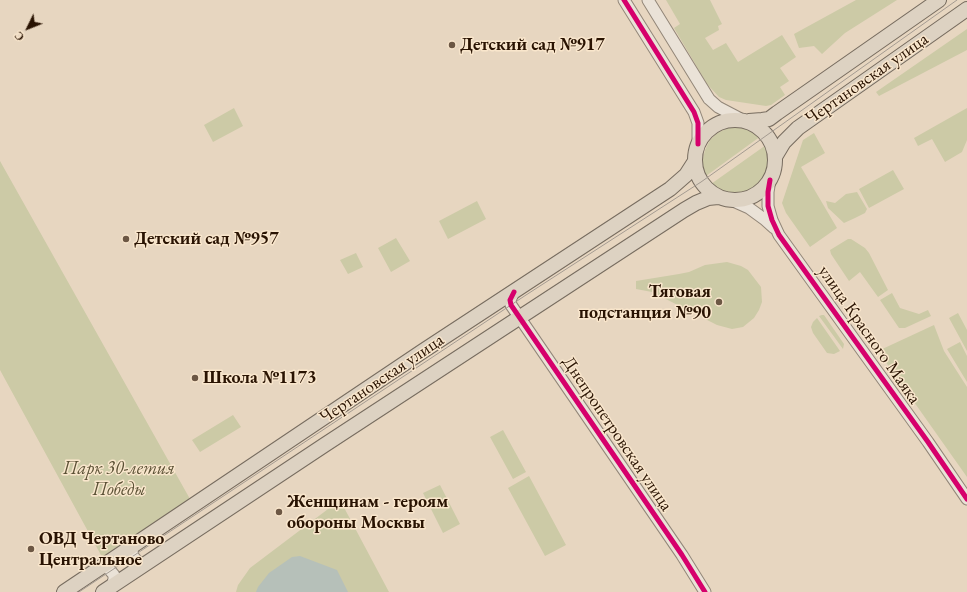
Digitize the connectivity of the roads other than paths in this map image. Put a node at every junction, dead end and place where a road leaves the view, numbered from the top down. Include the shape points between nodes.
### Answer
1 (624, 0) edge
2 (648, 0) edge
3 (939, 0) edge
4 (967, 9) edge
5 (744, 119) junction
6 (698, 144) junction
7 (775, 157) junction
8 (695, 161) junction
9 (770, 180) junction
10 (724, 198) junction
11 (780, 235) junction
12 (514, 292) junction
13 (480, 314) junction
14 (519, 317) junction
15 (492, 335) junction
16 (967, 499) edge
17 (134, 545) junction
18 (143, 565) junction
19 (101, 567) junction
20 (107, 589) edge
21 (64, 592) edge
22 (705, 592) edge

1 - 6 street via 694,112 698,123
2 - 5 street via 709,99 718,107
3 - 5 main road, Чертановская улица via 769,119
4 - 7 main road, Чертановская улица via 798,128 784,142
5 - 6 main road, Чертановская улица via 727,120 718,124 703,135
5 - 7 main road, Чертановская улица via 757,125 767,135
6 - 8 main road, Чертановская улица
7 - 9 main road, Чертановская улица
8 - 10 main road, Чертановская улица via 701,182 709,191
8 - 12 main road, Чертановская улица via 686,175 670,189
9 - 10 main road, Чертановская улица via 754,196 743,200
9 - 11 street, улица Красного Маяка via 768,206
10 - 11 street, улица Красного Маяка via 749,208
10 - 14 main road, Чертановская улица via 702,200 684,210
11 - 16 street, улица Красного Маяка
12 - 13 main road, Чертановская улица
12 - 14 street, Днепропетровская улица via 510,300
13 - 15 main road via 491,318 494,323
13 - 17 main road, Чертановская улица
14 - 15 main road, Чертановская улица
14 - 22 street, Днепропетровская улица
15 - 18 main road, Чертановская улица
17 - 18 street via 133,556
17 - 19 main road, Чертановская улица
18 - 20 main road, Чертановская улица
19 - 20 street via 108,568 114,575
19 - 21 main road, Чертановская улица

